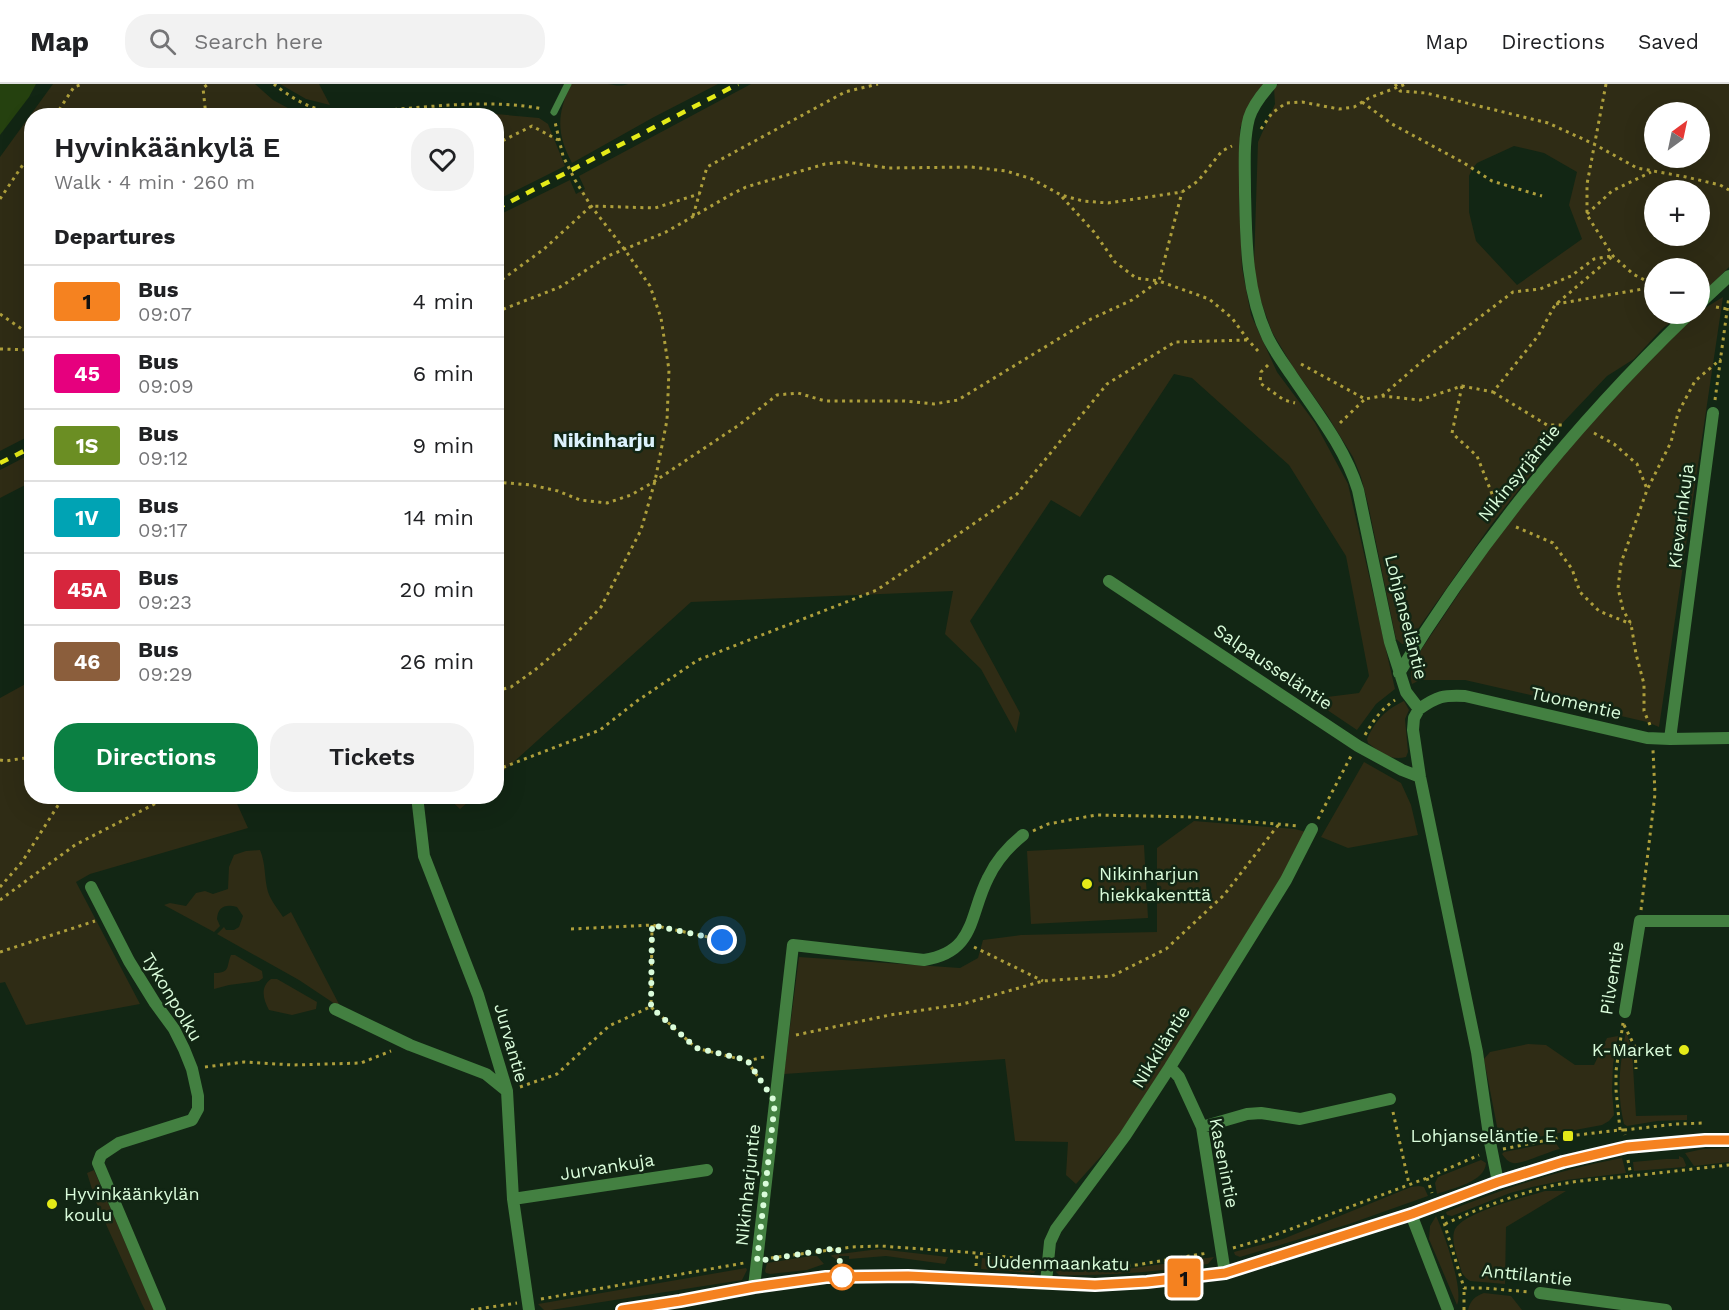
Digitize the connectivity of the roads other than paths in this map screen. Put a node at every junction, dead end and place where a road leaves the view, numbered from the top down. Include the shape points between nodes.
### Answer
1 (568, 84) edge
2 (1271, 84) edge
3 (554, 112) road end
4 (1729, 276) edge
5 (1710, 294) edge
6 (1679, 324) edge
7 (1713, 413) road end
8 (1110, 581) dead end
9 (1399, 673) junction
10 (1419, 709) junction
11 (1729, 738) edge
12 (1670, 740) junction
13 (1420, 777) junction
14 (418, 804) edge
15 (1312, 829) road end
16 (1023, 835) road end
17 (91, 887) dead end
18 (1729, 921) edge
19 (336, 1009) dead end
20 (1624, 1018) road end
21 (1170, 1067) junction
22 (507, 1091) junction
23 (1390, 1099) road end
24 (1202, 1127) junction
25 (1729, 1140) edge
26 (707, 1170) dead end
27 (1498, 1182) junction
28 (513, 1199) junction
29 (1412, 1214) junction
30 (1225, 1273) junction
31 (1046, 1282) junction
32 (754, 1287) junction
33 (1540, 1293) road end
34 (529, 1306) edge
35 (160, 1310) edge
36 (621, 1310) edge
37 (1448, 1310) edge
38 (1666, 1310) edge

1 - 3 lane
2 - 9 street, Lohjanseläntie via 1259,97 1245,138 1250,280 1267,337 1330,431 1353,474
4 - 5 street
6 - 9 street, Nikinsyrjäntie via 1536,479 1471,564
7 - 12 street, Kievarinkuja
8 - 13 street, Salpausseläntie via 1358,746
9 - 10 street, Lohjanseläntie via 1406,692
10 - 12 street, Tuomentie via 1444,695 1465,696
10 - 13 street via 1413,730
11 - 12 street, Tuomentie
13 - 27 street via 1477,1052
14 - 22 street, Jurvantie via 424,856 478,995
15 - 21 street, Nikkiläntie via 1286,880
16 - 32 street, Nikinharjuntie via 1006,849 987,879 972,923 961,941 939,958 924,960 793,945
17 - 35 street, Tykonpolku via 129,961 174,1029 192,1069 198,1096 198,1109 192,1120 119,1143 101,1155 98,1163
18 - 20 street, Pilventie via 1640,921
19 - 22 street via 486,1074
21 - 24 street, Kasenintie via 1186,1090
21 - 31 street, Nikkiläntie via 1056,1229 1050,1242
22 - 28 street, Jurvantie
23 - 24 street via 1299,1119 1247,1114
24 - 30 street, Kasenintie
25 - 27 main road, Uudenmaankatu via 1626,1147
26 - 28 street, Jurvankuja
27 - 29 main road, Uudenmaankatu
28 - 34 street, Jurvantie
29 - 30 main road, Uudenmaankatu
29 - 37 street
30 - 31 main road, Uudenmaankatu via 1095,1285
31 - 32 main road, Uudenmaankatu via 862,1276
32 - 36 main road, Uudenmaankatu
33 - 38 street, Anttilantie

